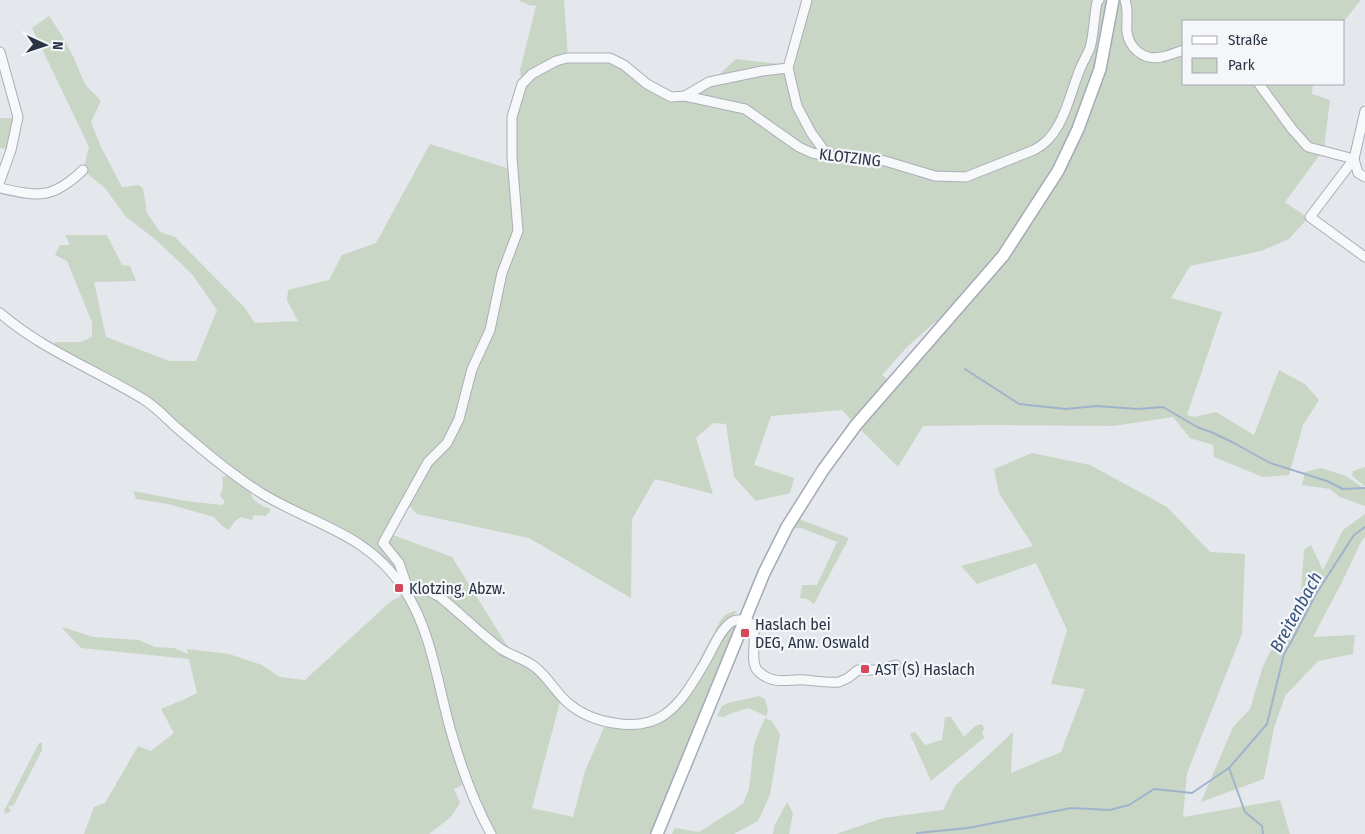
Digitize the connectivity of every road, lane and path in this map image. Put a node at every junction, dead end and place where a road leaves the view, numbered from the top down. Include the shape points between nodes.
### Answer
1 (807, 0) edge
2 (1099, 0) edge
3 (1113, 0) edge
4 (1126, 0) edge
5 (1182, 51) edge
6 (0, 52) edge
7 (788, 68) junction
8 (1260, 85) edge
9 (685, 96) junction
10 (1365, 111) edge
11 (828, 156) junction
12 (1354, 158) junction
13 (83, 170) dead end
14 (1365, 177) edge
15 (0, 181) edge
16 (0, 188) edge
17 (1365, 257) edge
18 (0, 313) edge
19 (406, 587) junction
20 (746, 620) junction
21 (896, 665) dead end
22 (491, 834) edge
23 (657, 834) edge

1 - 7 street
2 - 11 street, KLOTZING via 1090,47 1065,110 1043,146 966,177 935,176 885,161
3 - 20 main road via 1100,69 1078,129 1058,170 1003,256 856,425 823,470 787,527
4 - 5 street via 1131,46 1147,57 1159,58
6 - 15 street via 18,117
7 - 9 street via 762,70 709,82
7 - 11 street via 797,106
8 - 12 street via 1308,146
9 - 11 street, KLOTZING via 746,109 799,147
9 - 19 street, KLOTZING via 671,97 610,58 556,61 532,74 522,84 512,117 518,231 502,273 490,330 472,369 459,419 447,443 428,462 383,543 400,563
10 - 12 street
12 - 14 street via 1358,173
12 - 17 street via 1310,217
13 - 16 street via 67,185 47,194
18 - 19 street via 48,346 144,400 218,462 260,492 362,545
19 - 20 street via 416,586 440,597 503,650 535,667 576,710 617,724 648,721 664,715 687,691 728,624
19 - 22 street via 427,640 464,774
20 - 21 street via 754,629 755,667 775,680 839,682 858,670 879,670
20 - 23 main road

